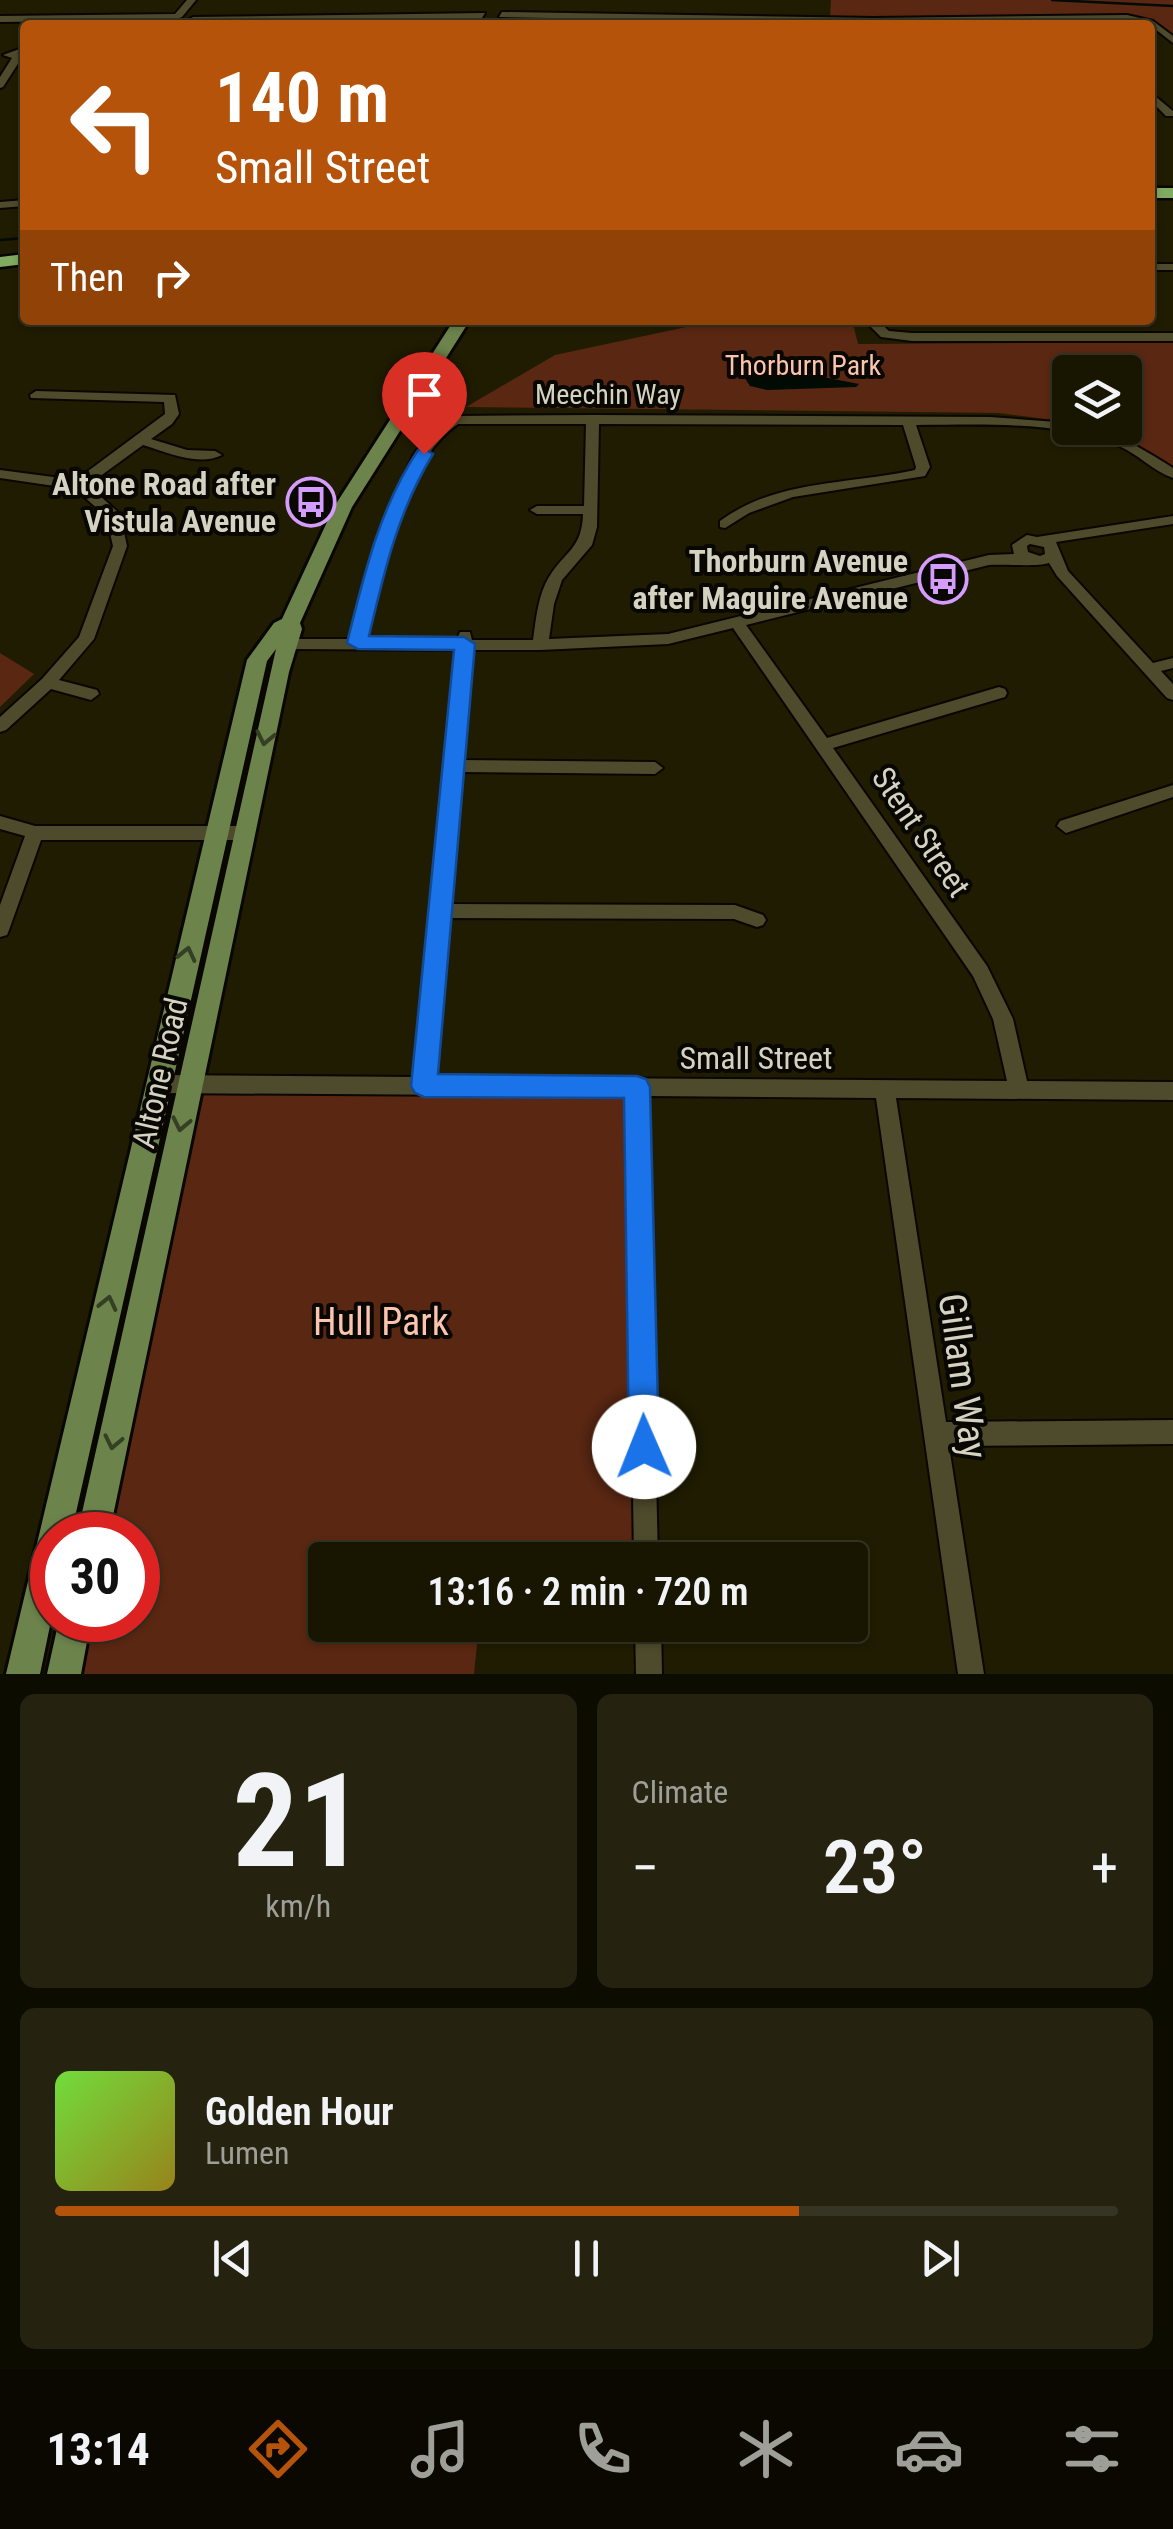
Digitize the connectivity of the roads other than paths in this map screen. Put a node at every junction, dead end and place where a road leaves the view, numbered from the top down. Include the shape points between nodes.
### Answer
1 (828, 6) dead end
2 (184, 17) edge
3 (830, 18) junction
4 (482, 19) edge
5 (117, 20) edge
6 (258, 20) edge
7 (383, 20) edge
8 (500, 20) edge
9 (618, 20) edge
10 (754, 20) edge
11 (848, 20) edge
12 (1098, 20) edge
13 (1143, 20) edge
14 (17, 53) edge
15 (0, 84) edge
16 (459, 325) edge
17 (875, 325) edge
18 (1173, 337) edge
19 (36, 394) dead end
20 (593, 419) junction
21 (908, 421) junction
22 (1052, 425) edge
23 (145, 441) junction
24 (1128, 445) edge
25 (216, 455) dead end
26 (0, 474) edge
27 (1173, 474) edge
28 (80, 486) junction
29 (537, 510) dead end
30 (591, 510) junction
31 (1173, 520) edge
32 (726, 524) dead end
33 (1080, 537) junction
34 (1042, 540) junction
35 (1038, 555) junction
36 (738, 624) junction
37 (290, 633) junction
38 (359, 639) junction
39 (465, 640) junction
40 (540, 640) junction
41 (1173, 662) edge
42 (1150, 669) junction
43 (48, 683) junction
44 (999, 693) dead end
45 (92, 694) dead end
46 (1173, 694) edge
47 (0, 726) edge
48 (824, 745) junction
49 (454, 766) junction
50 (655, 768) dead end
51 (1173, 791) edge
52 (0, 822) edge
53 (1066, 826) dead end
54 (35, 833) junction
55 (215, 833) junction
56 (244, 833) junction
57 (440, 912) junction
58 (757, 920) dead end
59 (0, 930) edge
60 (158, 1084) junction
61 (189, 1084) junction
62 (424, 1086) junction
63 (637, 1087) junction
64 (886, 1089) junction
65 (1019, 1090) junction
66 (1173, 1092) edge
67 (1173, 1432) edge
68 (936, 1434) junction
69 (60, 1512) edge
70 (98, 1512) edge
71 (646, 1542) edge
72 (30, 1642) edge
73 (71, 1642) edge
74 (648, 1642) edge
75 (23, 1674) edge
76 (64, 1674) edge
77 (648, 1674) edge
78 (971, 1674) edge

1 - 3 street
2 - 5 street
2 - 6 street
3 - 10 street
3 - 11 street
4 - 7 street
4 - 8 street
4 - 8 street via 494,2
8 - 9 street
12 - 13 street
14 - 15 street
16 - 37 main road, Altone Road via 343,507
17 - 18 street via 885,334 912,337
19 - 23 street via 170,398 172,414
20 - 21 street, Meechin Way
20 - 30 street
20 - 38 street, Meechin Way via 441,425 406,482 381,544
21 - 22 street, Meechin Way
21 - 32 street via 920,473 766,500
23 - 25 street
23 - 28 street
24 - 27 street, Meechin Way
26 - 28 street
28 - 43 street via 113,514 120,546 86,639
29 - 30 street
30 - 40 street via 585,544 555,579
31 - 33 street
33 - 34 street
33 - 35 street
34 - 35 street via 1050,544
34 - 35 street via 1027,539
35 - 36 street via 989,560
35 - 42 street
36 - 40 street via 689,636
36 - 48 street, Stent Street
37 - 38 street
37 - 55 main road, Altone Road via 281,628 258,660
37 -> 56 main road, Altone Road
38 - 39 street
39 - 40 street
39 - 49 street
41 - 42 street
42 - 46 street
43 - 45 street
43 - 47 street
44 - 48 street
48 - 65 street, Stent Street via 987,984 1003,1018
49 - 50 street
49 - 57 street
51 - 53 street
52 - 54 street
54 - 55 street
54 - 59 street
55 - 56 street
60 -> 55 main road, Altone Road
56 - 61 main road, Altone Road
57 - 58 street via 736,912
57 - 62 street
60 - 61 street, Small Street
69 -> 60 main road, Altone Road
61 - 62 street, Small Street
61 -> 70 main road, Altone Road
62 - 63 street, Small Street
63 - 64 street, Small Street
63 - 71 street
64 - 65 street, Small Street
64 - 68 street, Gillam Way
65 - 66 street, Small Street
67 - 68 street
68 - 78 street, Gillam Way
72 - 75 main road
73 - 76 main road
74 - 77 street

